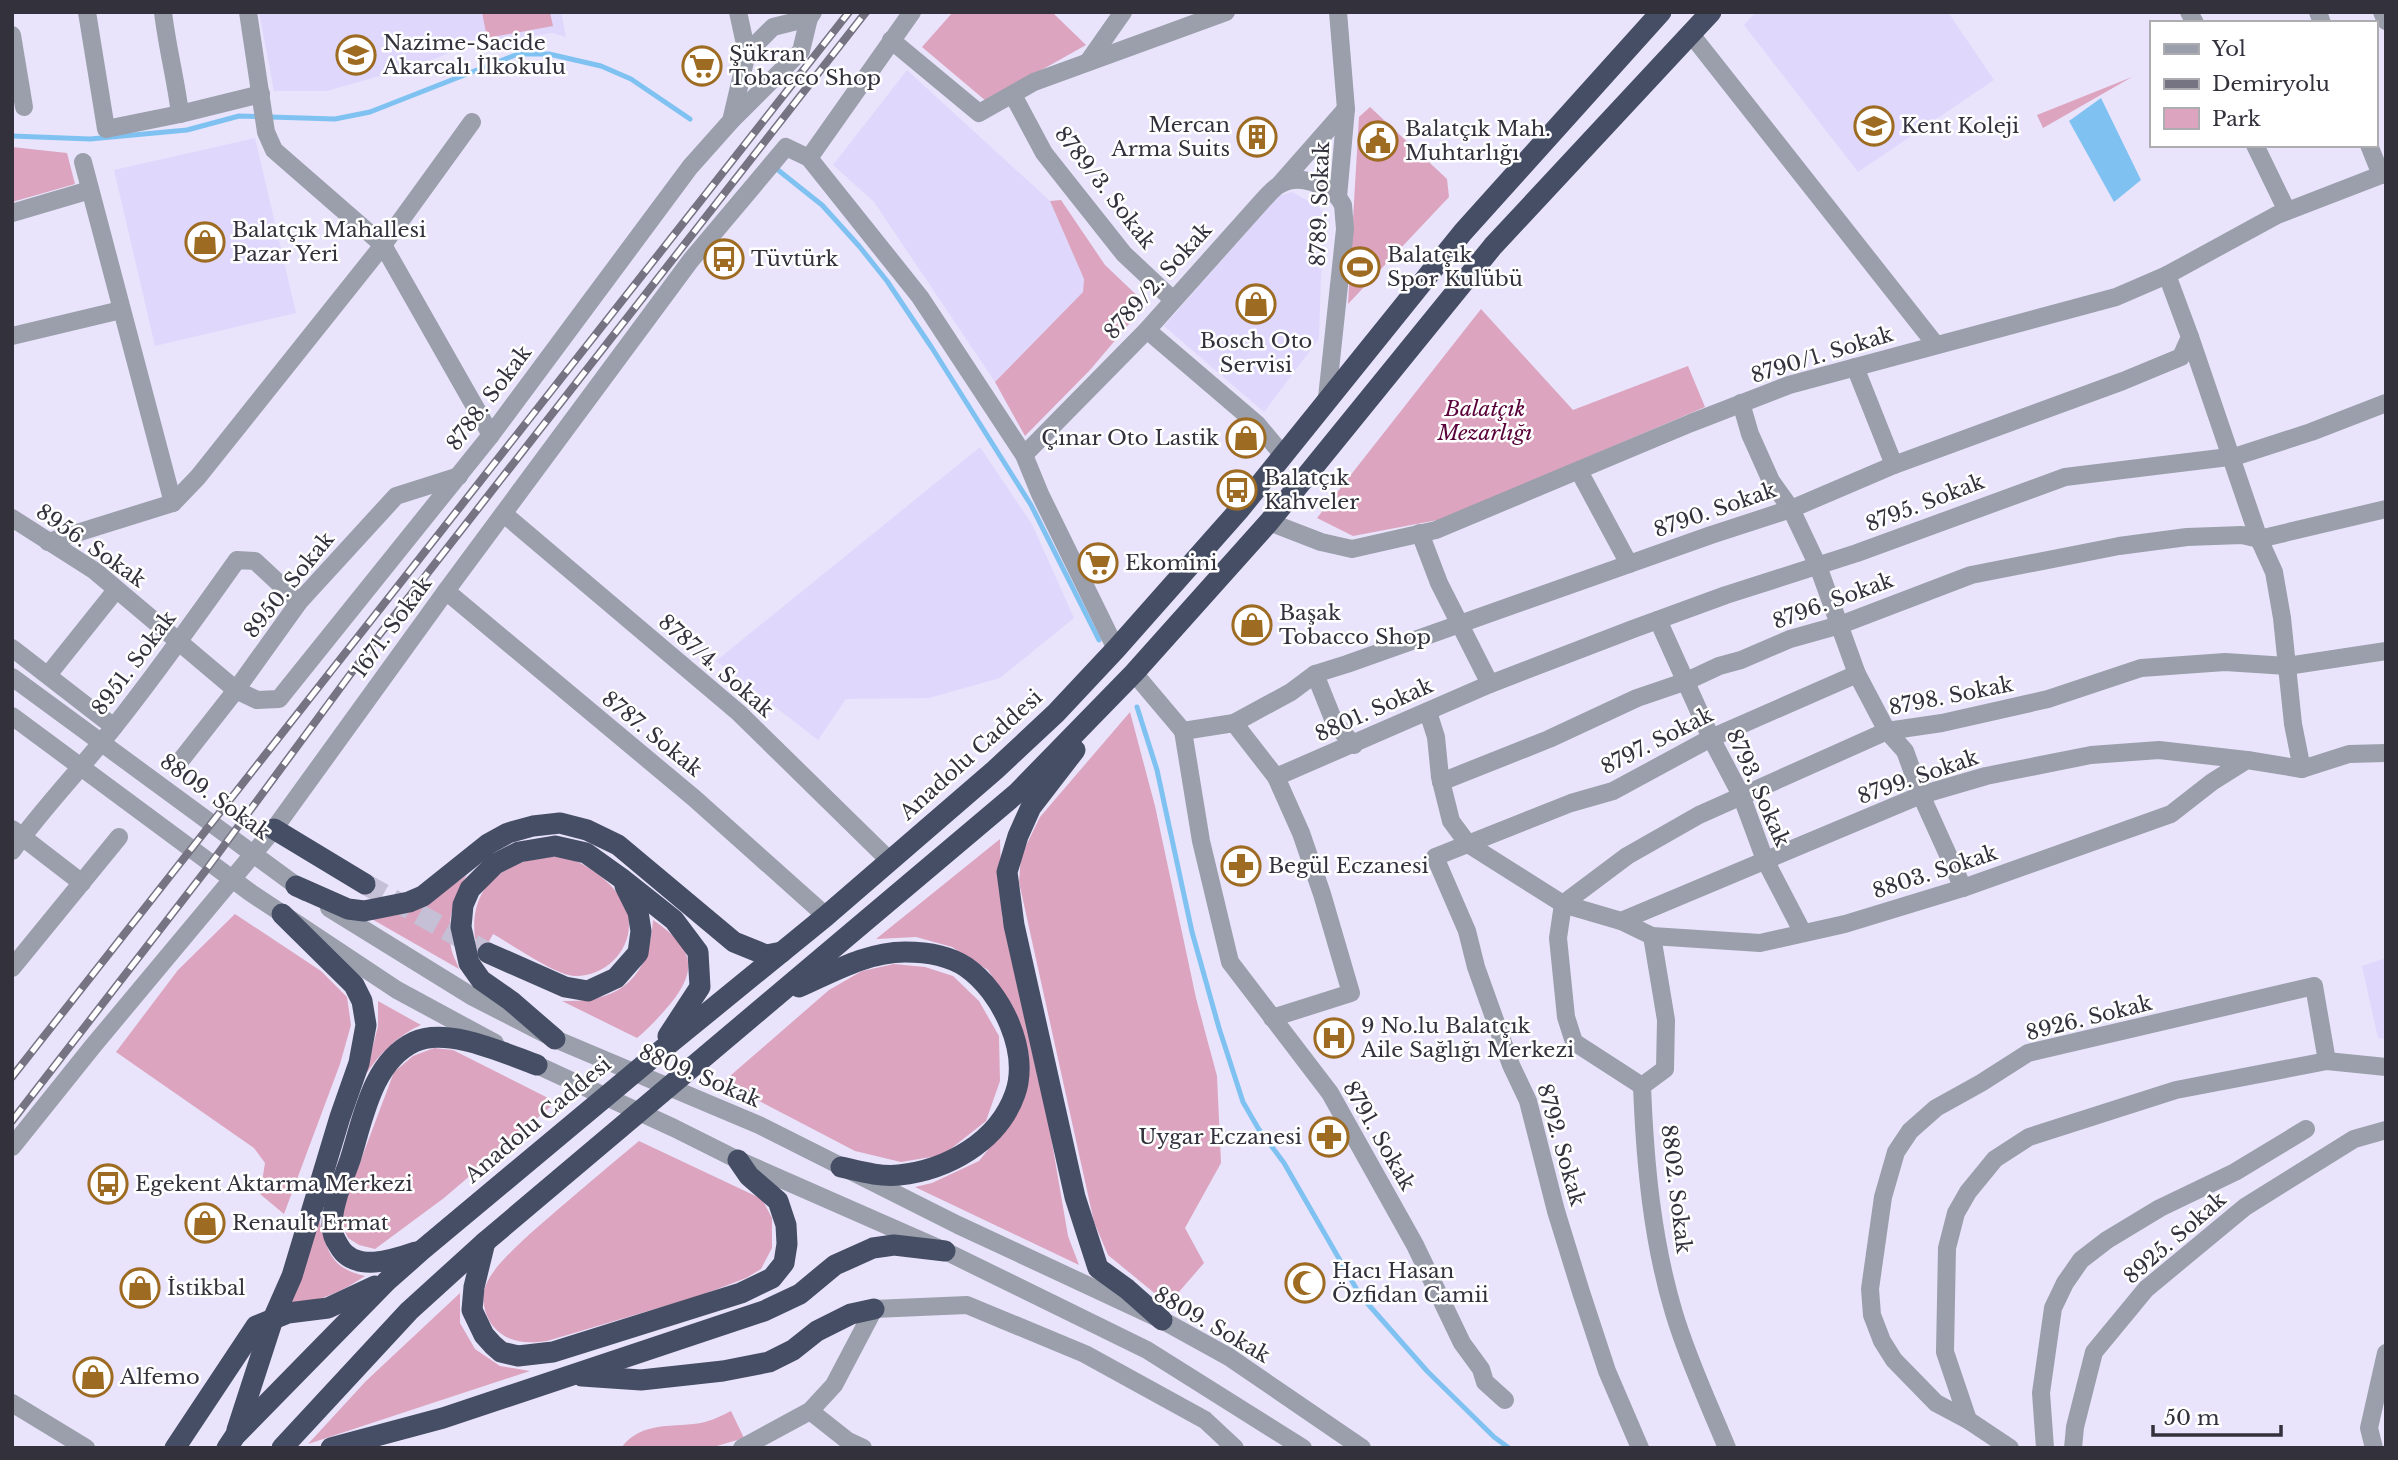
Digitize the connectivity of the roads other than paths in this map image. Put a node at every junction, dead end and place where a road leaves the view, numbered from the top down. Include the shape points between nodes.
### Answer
1 (87, 12) edge
2 (163, 12) edge
3 (248, 12) edge
4 (738, 12) edge
5 (912, 12) edge
6 (1122, 12) edge
7 (1226, 12) edge
8 (1338, 12) edge
9 (1661, 12) edge
10 (1711, 12) edge
11 (2382, 12) edge
12 (811, 15) edge
13 (2386, 21) edge
14 (1690, 33) junction
15 (12, 35) edge
16 (891, 40) junction
17 (747, 53) junction
18 (1088, 62) junction
19 (261, 94) junction
20 (1013, 95) junction
21 (24, 107) dead end
22 (1346, 109) junction
23 (180, 114) junction
24 (731, 121) junction
25 (472, 122) dead end
26 (2256, 147) edge
27 (2370, 147) edge
28 (809, 158) junction
29 (83, 162) dead end
30 (2383, 174) edge
31 (1280, 184) junction
32 (90, 190) junction
33 (1338, 197) junction
34 (2287, 211) junction
35 (12, 213) edge
36 (383, 245) junction
37 (2167, 275) junction
38 (1172, 299) junction
39 (121, 310) junction
40 (1147, 330) junction
41 (12, 336) edge
42 (2190, 337) junction
43 (1936, 345) junction
44 (1855, 367) junction
45 (1327, 398) junction
46 (1741, 403) junction
47 (2386, 403) edge
48 (491, 435) junction
49 (1282, 454) junction
50 (1024, 455) junction
51 (2231, 456) junction
52 (1894, 465) junction
53 (1579, 471) junction
54 (459, 476) junction
55 (173, 503) junction
56 (1791, 509) junction
57 (2386, 509) edge
58 (504, 514) junction
59 (12, 519) edge
60 (1269, 522) junction
61 (1420, 533) junction
62 (2259, 540) junction
63 (48, 542) junction
64 (1629, 564) junction
65 (1818, 566) junction
66 (116, 590) junction
67 (446, 591) junction
68 (299, 602) junction
69 (1658, 620) junction
70 (1460, 624) junction
71 (1840, 625) junction
72 (180, 642) junction
73 (12, 648) edge
74 (1116, 649) junction
75 (2386, 651) edge
76 (2287, 666) junction
77 (1134, 673) junction
78 (1315, 674) junction
79 (1857, 674) junction
80 (48, 675) junction
81 (12, 677) edge
82 (1687, 681) junction
83 (1490, 684) junction
84 (236, 690) junction
85 (279, 699) joint
86 (1428, 712) junction
87 (12, 716) edge
88 (1234, 723) junction
89 (114, 727) junction
90 (1183, 731) junction
91 (1887, 731) junction
92 (1711, 737) junction
93 (1354, 745) junction
94 (2386, 753) edge
95 (181, 760) dead end
96 (2247, 760) junction
97 (2302, 769) junction
98 (1276, 777) junction
99 (1441, 782) junction
100 (1741, 794) junction
101 (1921, 795) junction
102 (274, 829) junction
103 (120, 837) dead end
104 (16, 839) edge
105 (1468, 844) junction
106 (1435, 857) joint
107 (1765, 860) junction
108 (890, 861) junction
109 (621, 878) junction
110 (82, 883) junction
111 (365, 884) tunnel mouth
112 (296, 886) junction
113 (1963, 888) junction
114 (1563, 904) junction
115 (282, 914) junction
116 (826, 916) junction
117 (1621, 921) junction
118 (1803, 933) junction
119 (1652, 936) junction
120 (782, 952) junction
121 (488, 953) tunnel mouth
122 (12, 968) edge
123 (778, 997) junction
124 (1272, 1018) junction
125 (555, 1039) junction
126 (657, 1053) junction
127 (2327, 1061) junction
128 (537, 1065) junction
129 (2386, 1067) edge
130 (1642, 1086) junction
131 (2306, 1129) dead end
132 (2386, 1130) edge
133 (12, 1147) edge
134 (737, 1160) junction
135 (841, 1167) junction
136 (485, 1242) junction
137 (422, 1250) junction
138 (945, 1251) junction
139 (387, 1281) junction
140 (874, 1309) junction
141 (273, 1319) junction
142 (1162, 1320) junction
143 (2386, 1353) edge
144 (569, 1376) junction
145 (1505, 1400) dead end
146 (12, 1403) edge
147 (810, 1411) junction
148 (1968, 1420) junction
149 (231, 1442) edge
150 (86, 1448) edge
151 (175, 1448) edge
152 (282, 1448) edge
153 (331, 1448) edge
154 (742, 1448) edge
155 (863, 1448) edge
156 (1235, 1448) edge
157 (1303, 1448) edge
158 (1363, 1448) edge
159 (1640, 1448) edge
160 (1727, 1448) edge
161 (2010, 1448) edge
162 (2045, 1448) edge
163 (2073, 1448) edge
164 (2374, 1448) edge

1 - 23 street via 106,129
2 - 23 street
3 - 19 street
4 - 17 street, 8788. Sokak
5 - 16 street
6 - 18 street
7 - 18 street
8 - 22 street, 8789. Sokak
9 - 45 highway, Anadolu Caddesi via 1462,232
10 - 14 highway
11 - 13 street
12 - 17 street via 773,27
12 - 24 street, 8788. Sokak via 801,51
14 - 43 street
14 - 60 highway via 1493,246
15 - 21 street
16 - 20 street via 979,113
16 - 28 street
17 - 24 street, 8788. Sokak
18 - 20 street
19 - 23 street
19 - 36 street via 266,132 274,150
20 - 38 street, 8789/3. Sokak via 1044,153 1124,254
22 - 31 street, 8789/2. Sokak
22 - 33 street, 8789. Sokak
24 - 48 street, 8788. Sokak via 690,167
25 - 36 street
26 - 34 street
27 - 30 street
28 - 50 street via 920,297
28 - 58 street, 1671. Sokak via 786,147 691,260
29 - 32 street
30 - 34 street, 8790/1. Sokak
31 - 33 street via 1307,181
31 - 38 street, 8789/2. Sokak
32 - 35 street
32 - 39 street
33 - 45 street, 8789. Sokak via 1345,229
34 - 37 street, 8790/1. Sokak
36 - 48 street
36 - 55 street
37 - 42 street
37 - 43 street, 8790/1. Sokak via 2116,297
38 - 40 street, 8789/2. Sokak
39 - 41 street
39 - 55 street
40 - 49 street via 1257,424
40 - 50 street, 8789/2. Sokak
42 - 51 street
42 - 52 street, 8790. Sokak via 2181,357
43 - 44 street, 8790/1. Sokak
44 - 46 street, 8790/1. Sokak
44 - 52 street
45 - 49 highway, Anadolu Caddesi
46 - 53 street, 8790/1. Sokak
46 - 56 street via 1771,481
47 - 51 street, 8795. Sokak
48 - 54 street, 8788. Sokak
49 - 74 highway, Anadolu Caddesi via 1240,509
50 - 74 street
51 - 62 street
51 - 65 street, 8795. Sokak via 2065,477
52 - 56 street, 8790. Sokak
53 - 61 street, 8790/1. Sokak
53 - 64 street
54 - 68 street, 8950. Sokak via 396,496
54 - 85 street, 8788. Sokak
55 - 63 street
56 - 64 street, 8790. Sokak
56 - 65 street
57 - 62 street
58 - 67 street, 1671. Sokak
58 - 108 street, 8787/4. Sokak via 739,713
59 - 63 street, 8956. Sokak
60 - 61 street, 8790/1. Sokak via 1352,549
60 - 77 highway
61 - 70 street
62 - 71 street, 8796. Sokak via 2242,535 2187,537 1971,575
62 - 76 street via 2274,572
63 - 66 street, 8956. Sokak
64 - 70 street, 8790. Sokak
65 - 69 street, 8795. Sokak
65 - 71 street
66 - 72 street, 8956. Sokak
66 - 80 street
67 - 102 street, 1671. Sokak
67 - 116 street, 8787. Sokak via 694,797
68 - 72 street, 8951. Sokak via 255,561 237,560
68 - 84 street, 8950. Sokak
69 - 82 street, 8793. Sokak
69 - 83 street, 8795. Sokak
70 - 78 street, 8790. Sokak
70 - 83 street
71 - 79 street
71 - 82 street, 8796. Sokak via 1790,639
72 - 84 street, 8956. Sokak
72 - 89 street, 8951. Sokak
73 - 80 street
74 - 108 highway, Anadolu Caddesi via 1056,713
75 - 76 street, 8798. Sokak
76 - 91 street, 8798. Sokak via 2225,662 2141,668 2048,699
76 - 97 street
77 - 90 street
77 - 123 highway via 1017,793
77 - 142 highway via 1031,807 1007,872 1014,925 1075,1197 1098,1268
78 - 88 street, 8790. Sokak
78 - 93 street via 1335,724
79 - 91 street
79 - 92 street, 8797. Sokak
80 - 89 street
81 - 112 street, 8809. Sokak
82 - 92 street, 8793. Sokak
82 - 99 street, 8796. Sokak
83 - 86 street, 8801. Sokak
84 - 85 street, 8956. Sokak via 257,699
84 - 95 street, 8950. Sokak
86 - 93 street, 8801. Sokak
86 - 99 street
87 - 115 street
88 - 90 street, 8790. Sokak
88 - 98 street
89 - 104 street, 8951. Sokak
90 - 124 street, 8791. Sokak via 1201,841 1230,961
91 - 100 street, 8798. Sokak
91 - 101 street via 1905,751
92 - 100 street, 8793. Sokak
92 - 105 street, 8797. Sokak via 1613,791
93 - 98 street, 8801. Sokak
94 - 97 street via 2349,754
96 - 97 street
96 - 101 street, 8799. Sokak via 2158,750 2091,755 1986,776
96 - 113 street, 8803. Sokak via 2171,814
98 - 124 street via 1322,894 1351,993
99 - 105 street via 1451,821
100 - 107 street, 8793. Sokak
100 - 114 street, 8798. Sokak via 1627,856
101 - 107 street, 8799. Sokak
101 - 113 street
102 - 111 highway
102 - 133 street, 1671. Sokak
103 - 110 street
104 - 110 street
105 - 106 street, 8797. Sokak
105 - 114 street, 8803. Sokak
106 - 159 street, 8792. Sokak via 1467,931 1511,1065 1528,1101 1585,1305
107 - 117 street, 8799. Sokak
107 - 118 street, 8793. Sokak
108 - 116 highway, Anadolu Caddesi
109 - 121 highway via 638,912 641,931 638,953 616,978 588,991 565,987
109 - 125 highway via 586,853 555,846 519,852 495,864 470,889 463,905 461,927 470,963 481,980
109 - 126 highway via 674,920 698,952 699,987
110 - 122 street
112 - 120 highway via 348,909 365,911 409,902 508,833 560,823 618,845 734,942 766,955
112 - 125 street, 8809. Sokak via 473,997
113 - 118 street, 8803. Sokak
114 - 117 street, 8803. Sokak
114 - 130 street via 1558,938 1566,1017 1574,1042
115 - 128 street via 397,990
115 - 141 highway via 354,985 366,1025 359,1063 292,1276
116 - 120 highway, Anadolu Caddesi
117 - 119 street, 8803. Sokak
118 - 119 street, 8803. Sokak via 1760,943
119 - 130 street via 1666,1020 1665,1069
120 - 126 highway, Anadolu Caddesi
123 - 135 highway via 867,957 930,954 966,967 984,983 1011,1029 1019,1076 1015,1094 992,1134 974,1149 896,1176
123 - 136 highway
124 - 145 street, 8791. Sokak via 1330,1093 1415,1245 1462,1343 1485,1382
125 - 135 street, 8809. Sokak via 758,1125
126 - 137 highway, Anadolu Caddesi
127 - 129 street
127 - 148 street via 2176,1090 2029,1137 1996,1159 1956,1213 1947,1248 1945,1352
127 - 148 street, 8926. Sokak via 2314,986 2028,1053 1936,1108 1910,1131 1896,1152 1883,1197 1870,1289 1872,1315 1894,1360 1936,1403
128 - 134 street
128 - 137 highway via 435,1037 415,1041 381,1072 335,1204 332,1227 343,1254 356,1261 396,1259
130 - 160 street, 8802. Sokak via 1657,1241 1689,1359
131 - 162 street via 2235,1172 2160,1208 2106,1240 2081,1261 2053,1308 2041,1393
132 - 163 street, 8925. Sokak via 2354,1139 2245,1207 2146,1289 2094,1352
134 - 136 highway via 779,1201 787,1244 784,1263 772,1278 741,1293 553,1352 518,1356 493,1345 472,1310
134 - 138 street
135 - 142 street, 8809. Sokak
136 - 152 highway via 409,1311
137 - 139 highway, Anadolu Caddesi
138 - 144 highway via 894,1245 873,1248 835,1265 800,1294 764,1311
138 - 157 street via 1147,1350
139 - 141 highway via 328,1308
139 - 149 highway, Anadolu Caddesi
140 - 144 highway via 851,1314 817,1331 769,1362 641,1380
140 - 147 street via 834,1385
140 - 156 street via 967,1305 1085,1354 1205,1420
141 - 149 highway
141 - 151 highway via 257,1326
142 - 158 street, 8809. Sokak via 1229,1357
143 - 164 street via 2369,1428
144 - 153 highway via 443,1418
146 - 150 street
147 - 154 street
147 - 155 street
148 - 161 street, 8926. Sokak

